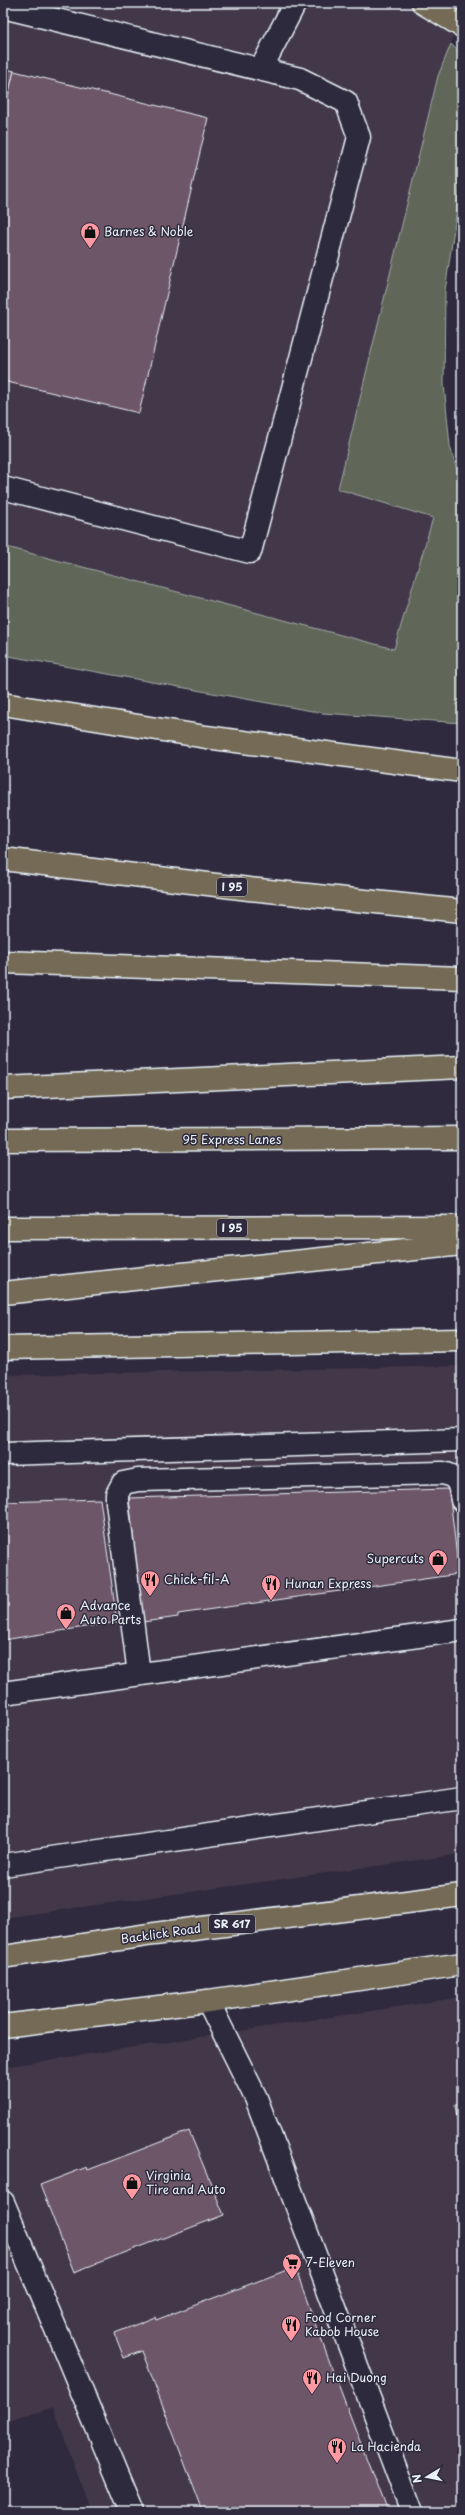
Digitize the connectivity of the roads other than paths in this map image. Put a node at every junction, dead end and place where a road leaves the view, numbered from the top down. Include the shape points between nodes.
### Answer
1 (295, 3) edge
2 (423, 3) edge
3 (3, 6) edge
4 (462, 26) edge
5 (261, 69) junction
6 (3, 488) edge
7 (3, 704) edge
8 (462, 771) edge
9 (3, 859) edge
10 (462, 911) edge
11 (3, 962) edge
12 (462, 978) edge
13 (462, 1067) edge
14 (3, 1088) edge
15 (462, 1138) edge
16 (3, 1140) edge
17 (462, 1227) edge
18 (3, 1228) edge
19 (462, 1244) edge
20 (3, 1294) edge
21 (462, 1340) edge
22 (3, 1348) edge
23 (462, 1440) edge
24 (3, 1454) edge
25 (462, 1500) edge
26 (462, 1630) edge
27 (139, 1674) junction
28 (3, 1693) edge
29 (462, 1798) edge
30 (3, 1865) edge
31 (462, 1895) edge
32 (3, 1957) edge
33 (462, 1964) edge
34 (208, 2001) junction
35 (3, 2026) edge
36 (3, 2202) edge
37 (132, 2512) edge
38 (412, 2512) edge

1 - 5 lane
2 - 4 main road
3 - 5 lane
5 - 6 lane via 300,79 346,102 359,137 250,552
7 - 8 main road via 206,737
9 - 10 main road, I 95 via 249,890
11 - 12 main road
13 - 14 main road
15 - 16 main road, 95 Express Lanes
17 - 18 main road, I 95
19 - 20 main road
21 - 22 main road
23 - 24 lane
25 - 27 lane via 458,1480 442,1473 138,1480 123,1483 117,1494 117,1502
26 - 27 lane
27 - 28 lane
29 - 30 lane
31 - 32 main road, Backlick Road / SR 617 via 154,1934
33 - 34 main road
34 - 35 main road
34 - 38 lane via 256,2098
36 - 37 lane

